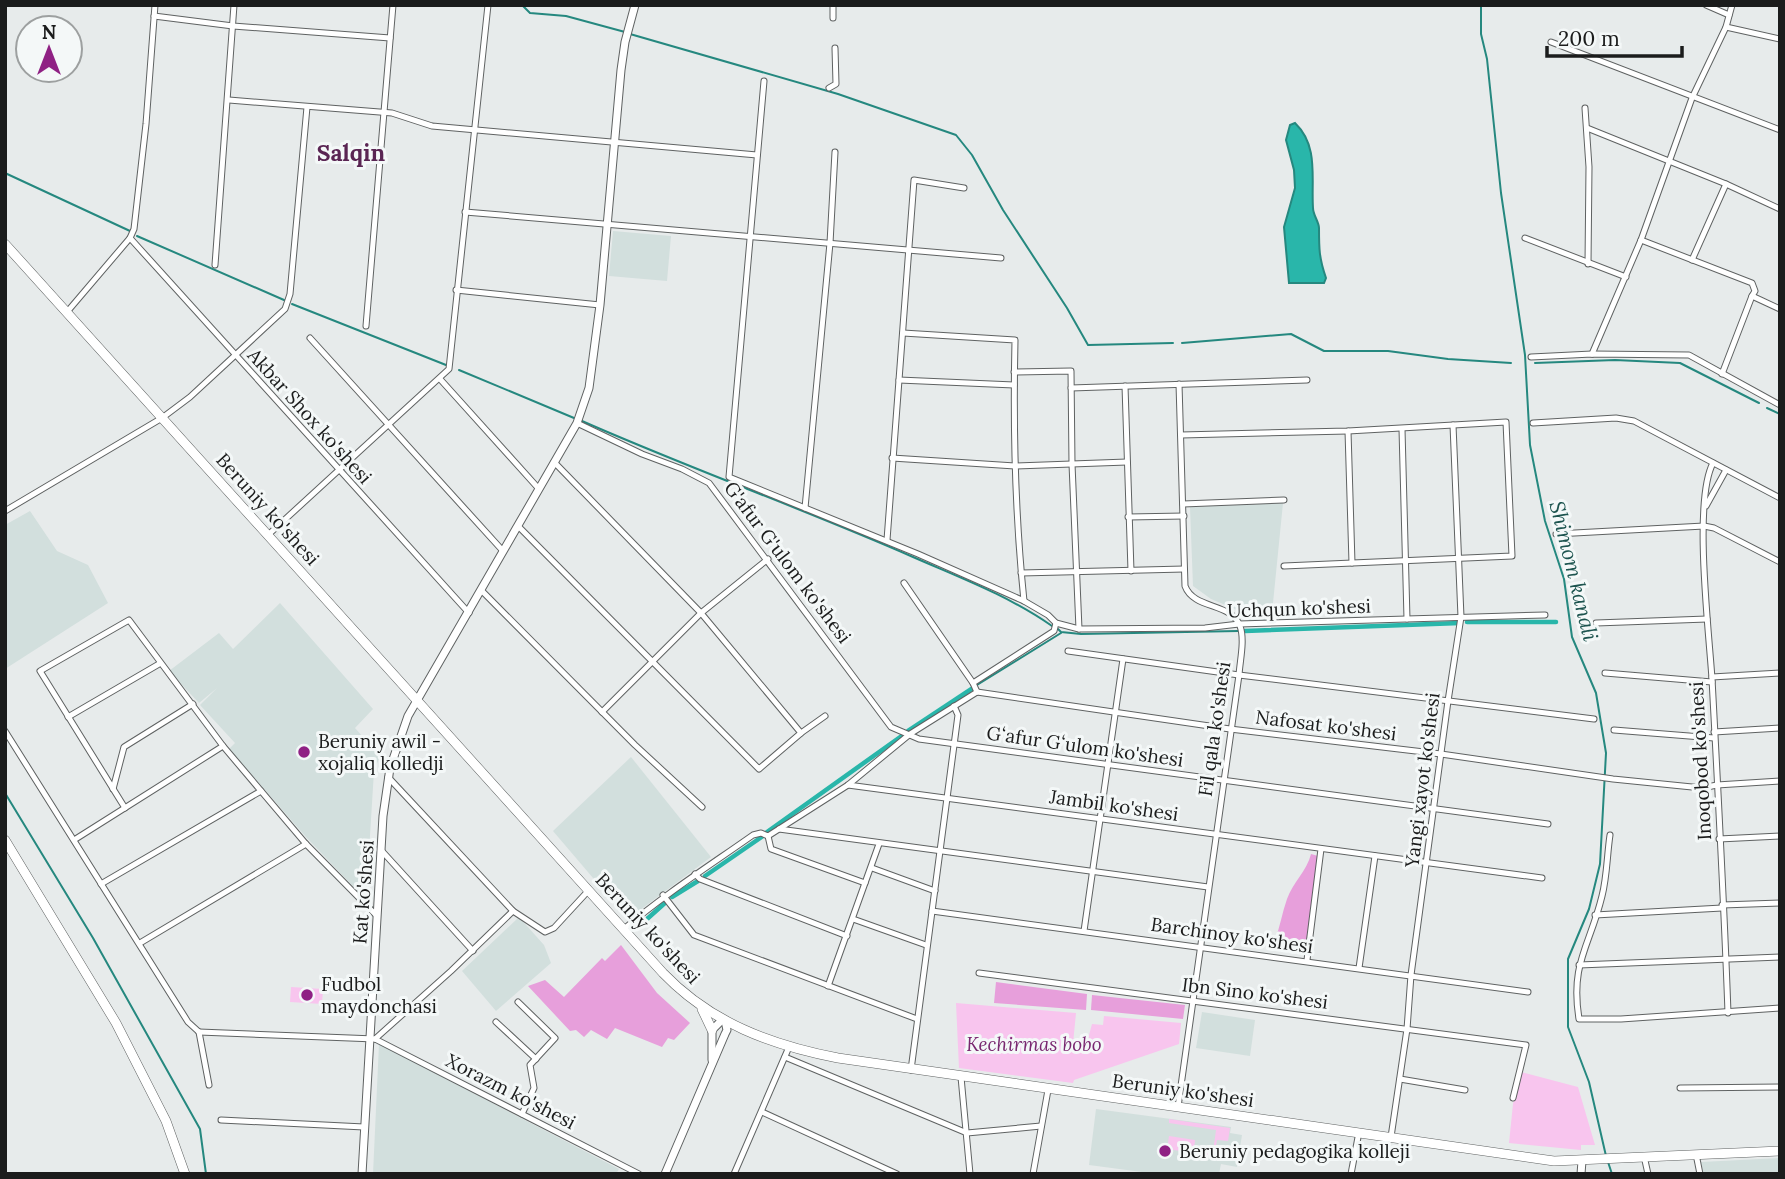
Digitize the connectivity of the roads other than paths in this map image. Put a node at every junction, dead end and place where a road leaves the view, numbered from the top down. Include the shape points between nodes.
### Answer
1 (155, 5) edge
2 (234, 5) edge
3 (393, 5) edge
4 (488, 5) edge
5 (635, 5) edge
6 (833, 5) edge
7 (1706, 5) edge
8 (1732, 5) edge
9 (1729, 15) junction
10 (154, 16) junction
11 (833, 18) dead end
12 (233, 26) junction
13 (1726, 27) junction
14 (390, 38) junction
15 (1780, 39) edge
16 (1551, 42) dead end
17 (835, 47) dead end
18 (764, 81) dead end
19 (829, 88) dead end
20 (1692, 98) junction
21 (229, 100) junction
22 (307, 107) junction
23 (1586, 108) dead end
24 (384, 113) junction
25 (473, 128) junction
26 (1587, 128) junction
27 (1780, 130) edge
28 (615, 142) junction
29 (835, 152) dead end
30 (757, 155) junction
31 (1671, 161) junction
32 (1726, 184) junction
33 (964, 188) dead end
34 (1780, 209) edge
35 (465, 212) junction
36 (607, 224) junction
37 (751, 235) junction
38 (130, 238) junction
39 (1525, 238) dead end
40 (1641, 240) junction
41 (830, 243) junction
42 (5, 244) edge
43 (910, 251) junction
44 (1001, 258) dead end
45 (1692, 260) junction
46 (1588, 264) junction
47 (215, 265) dead end
48 (1626, 277) junction
49 (456, 290) junction
50 (1752, 296) junction
51 (600, 305) junction
52 (1780, 309) edge
53 (67, 312) junction
54 (366, 326) dead end
55 (903, 333) junction
56 (310, 338) dead end
57 (1592, 354) junction
58 (235, 356) junction
59 (1531, 357) dead end
60 (1014, 372) junction
61 (1722, 374) junction
62 (440, 379) junction
63 (899, 380) junction
64 (1307, 380) dead end
65 (1179, 384) junction
66 (1013, 385) junction
67 (1125, 386) junction
68 (1071, 388) junction
69 (1780, 405) edge
70 (162, 418) junction
71 (577, 423) junction
72 (1533, 423) dead end
73 (388, 425) junction
74 (1453, 425) junction
75 (1402, 429) junction
76 (1349, 431) junction
77 (1181, 435) junction
78 (892, 458) junction
79 (1127, 462) junction
80 (554, 463) junction
81 (1713, 463) junction
82 (1072, 464) junction
83 (1015, 466) junction
84 (337, 470) junction
85 (1726, 470) junction
86 (539, 489) junction
87 (1780, 498) edge
88 (1284, 500) dead end
89 (1183, 505) junction
90 (805, 508) junction
91 (1704, 509) junction
92 (5, 512) edge
93 (1184, 516) junction
94 (1128, 517) junction
95 (518, 526) junction
96 (1704, 526) junction
97 (1556, 534) dead end
98 (268, 535) junction
99 (887, 540) junction
100 (503, 551) junction
101 (768, 559) junction
102 (1459, 559) junction
103 (1405, 560) junction
104 (1780, 562) edge
105 (1352, 563) junction
106 (1284, 566) dead end
107 (1184, 569) junction
108 (1130, 571) junction
109 (1076, 572) junction
110 (1021, 573) junction
111 (904, 583) dead end
112 (482, 591) junction
113 (1024, 601) junction
114 (469, 613) junction
115 (701, 613) junction
116 (1545, 615) dead end
117 (1461, 617) junction
118 (1407, 619) junction
119 (1707, 620) junction
120 (1056, 623) junction
121 (1596, 623) dead end
122 (1240, 624) junction
123 (1079, 629) junction
124 (1068, 651) dead end
125 (1123, 659) junction
126 (651, 661) junction
127 (159, 664) junction
128 (1605, 673) dead end
129 (1780, 673) edge
130 (1239, 675) junction
131 (1712, 679) junction
132 (973, 683) junction
133 (977, 692) junction
134 (416, 701) junction
135 (1448, 701) junction
136 (193, 704) junction
137 (954, 706) junction
138 (601, 712) junction
139 (1116, 712) junction
140 (825, 716) dead end
141 (68, 717) junction
142 (1594, 719) dead end
143 (1780, 728) edge
144 (1230, 729) junction
145 (1614, 730) dead end
146 (5, 731) edge
147 (801, 733) junction
148 (910, 734) junction
149 (1714, 735) junction
150 (953, 744) junction
151 (223, 746) junction
152 (1441, 754) junction
153 (1107, 764) junction
154 (388, 777) junction
155 (1223, 780) junction
156 (1780, 781) edge
157 (848, 785) junction
158 (1717, 785) junction
159 (113, 789) junction
160 (261, 790) junction
161 (945, 798) junction
162 (702, 807) dead end
163 (125, 808) junction
164 (1434, 809) junction
165 (1099, 818) junction
166 (1548, 824) dead end
167 (779, 829) junction
168 (1215, 835) junction
169 (1610, 835) dead end
170 (768, 836) junction
171 (1780, 836) edge
172 (1719, 839) junction
173 (5, 840) edge
174 (74, 840) junction
175 (306, 844) junction
176 (879, 844) junction
177 (1321, 849) junction
178 (381, 850) junction
179 (939, 852) junction
180 (1375, 856) junction
181 (1428, 862) junction
182 (872, 869) junction
183 (1094, 872) junction
184 (695, 874) junction
185 (1542, 878) dead end
186 (865, 883) junction
187 (101, 884) junction
188 (1208, 887) junction
189 (589, 890) junction
190 (935, 891) junction
191 (663, 895) junction
192 (1780, 903) edge
193 (1722, 907) junction
194 (513, 911) junction
195 (932, 911) junction
196 (1595, 915) junction
197 (377, 916) junction
198 (853, 919) junction
199 (624, 929) junction
200 (1084, 930) junction
201 (847, 936) junction
202 (140, 943) junction
203 (926, 945) junction
204 (1200, 946) junction
205 (473, 951) junction
206 (1780, 957) edge
207 (1307, 960) junction
208 (1726, 960) junction
209 (1579, 965) junction
210 (1359, 968) junction
211 (979, 973) dead end
212 (1411, 975) junction
213 (828, 986) junction
214 (1528, 992) dead end
215 (1192, 1001) junction
216 (518, 1002) dead end
217 (701, 1008) junction
218 (1780, 1008) edge
219 (1728, 1013) junction
220 (917, 1019) junction
221 (723, 1021) junction
222 (496, 1022) dead end
223 (743, 1029) junction
224 (1407, 1029) junction
225 (712, 1030) junction
226 (199, 1032) junction
227 (726, 1034) junction
228 (372, 1039) junction
229 (789, 1047) junction
230 (785, 1057) junction
231 (536, 1059) junction
232 (712, 1064) junction
233 (911, 1070) junction
234 (961, 1077) junction
235 (1399, 1079) junction
236 (209, 1085) dead end
237 (1780, 1087) edge
238 (1680, 1088) dead end
239 (1048, 1090) junction
240 (1465, 1090) dead end
241 (1513, 1098) dead end
242 (1178, 1107) junction
243 (762, 1112) junction
244 (522, 1114) junction
245 (221, 1120) dead end
246 (1041, 1126) junction
247 (364, 1127) junction
248 (1359, 1132) junction
249 (967, 1133) junction
250 (1391, 1138) junction
251 (1780, 1151) edge
252 (1696, 1154) junction
253 (1644, 1156) junction
254 (1582, 1161) junction
255 (185, 1174) edge
256 (362, 1174) edge
257 (639, 1174) edge
258 (666, 1174) edge
259 (734, 1174) edge
260 (897, 1174) edge
261 (970, 1174) edge
262 (1033, 1174) edge
263 (1350, 1174) edge
264 (1581, 1174) edge
265 (1648, 1174) edge
266 (1700, 1174) edge

1 - 10 street
2 - 12 street
3 - 14 street
4 - 25 street
5 - 28 street, Kat ko'shesi via 625,41
6 - 11 street
7 - 9 street
8 - 9 street
9 - 13 street
10 - 12 street
10 - 38 street via 146,124
12 - 14 street
12 - 21 street
13 - 15 street
13 - 20 street
14 - 24 street
16 - 20 street
17 - 19 street via 836,84
18 - 30 street
20 - 27 street
20 - 31 street
21 - 22 street
21 - 47 street
22 - 24 street
22 - 58 street via 290,294 285,309
23 - 26 street
24 - 25 street via 432,126
24 - 54 street
25 - 28 street
25 - 35 street
26 - 31 street
26 - 46 street
28 - 30 street
28 - 36 street, Kat ko'shesi
29 - 41 street
30 - 37 street
31 - 32 street
31 - 40 street
32 - 34 street
32 - 45 street
33 - 43 street via 914,180
35 - 36 street
35 - 49 street
36 - 37 street
36 - 51 street, Kat ko'shesi
37 - 41 street
37 - 90 street via 729,477
38 - 53 street
38 - 58 street, Akbar Shox ko'shesi
39 - 46 street
40 - 45 street
40 - 48 street
41 - 43 street
41 - 90 street
42 - 53 main road, Beruniy ko'shesi
43 - 44 street
43 - 55 street
45 - 50 street via 1752,283
46 - 48 street
48 - 57 street
49 - 51 street
49 - 62 street via 452,357
50 - 52 street
50 - 61 street
51 - 71 street, Kat ko'shesi via 589,388
53 - 70 main road, Beruniy ko'shesi
55 - 60 street via 1015,340
55 - 63 street
56 - 73 street
57 - 59 street
57 - 61 street via 1689,355
58 - 70 street
58 - 84 street, Akbar Shox ko'shesi
60 - 66 street
60 - 68 street via 1071,371
61 - 69 street
62 - 73 street
62 - 86 street
63 - 66 street
63 - 78 street
64 - 65 street
65 - 67 street
65 - 77 street
66 - 83 street
67 - 68 street
67 - 79 street
68 - 82 street
70 - 92 street
70 - 98 main road, Beruniy ko'shesi
71 - 80 street, Kat ko'shesi
71 - 101 street, G'afur G'ulom ko'shesi via 709,483
72 - 81 street via 1634,421
73 - 84 street
73 - 100 street
74 - 75 street
74 - 102 street, Yangi xayot ko'shesi
74 - 102 street via 1506,422 1512,556
75 - 76 street
75 - 103 street
76 - 77 street
76 - 105 street
77 - 89 street
78 - 83 street
78 - 99 street
79 - 82 street
79 - 94 street
80 - 86 street, Kat ko'shesi
80 - 115 street
81 - 85 street
81 - 91 street, Inoqobod ko'shesi
82 - 83 street
82 - 109 street
83 - 110 street
84 - 98 street
84 - 114 street, Akbar Shox ko'shesi
85 - 87 street
85 - 91 street
86 - 95 street, Kat ko'shesi
88 - 89 street
89 - 93 street
90 - 99 street
91 - 96 street, Inoqobod ko'shesi
93 - 94 street
93 - 107 street
94 - 108 street
95 - 100 street, Kat ko'shesi
95 - 126 street
96 - 97 street
96 - 104 street
96 - 119 street, Inoqobod ko'shesi
98 - 134 main road, Beruniy ko'shesi
99 - 113 street
100 - 112 street, Kat ko'shesi
101 - 115 street
101 - 148 street, G'afur G'ulom ko'shesi via 891,727
102 - 103 street
102 - 117 street, Yangi xayot ko'shesi
103 - 105 street
103 - 118 street
105 - 106 street
107 - 108 street
107 - 122 street via 1185,586 1194,600 1231,615
108 - 109 street
109 - 110 street
109 - 123 street
110 - 113 street
111 - 132 street
112 - 114 street, Kat ko'shesi
112 - 138 street
113 - 120 street
114 - 134 street, Kat ko'shesi
115 - 126 street
115 - 147 street
116 - 117 street, Uchqun ko'shesi
117 - 118 street, Uchqun ko'shesi
117 - 135 street, Yangi xayot ko'shesi
118 - 122 street, Uchqun ko'shesi
119 - 121 street
119 - 131 street, Inoqobod ko'shesi
120 - 123 street, Uchqun ko'shesi
120 - 132 street via 1054,631
122 - 123 street, Uchqun ko'shesi
122 - 130 street, Fil qala ko'shesi
124 - 125 street
125 - 130 street
125 - 139 street
126 - 138 street
126 - 147 street via 760,769
127 - 136 street
127 - 141 street
127 - 141 street via 129,620 40,671
128 - 131 street
129 - 131 street
130 - 135 street
130 - 144 street, Fil qala ko'shesi
131 - 149 street, Inoqobod ko'shesi
132 - 133 street
133 - 137 street
133 - 139 street, Nafosat ko'shesi
134 - 154 street, Kat ko'shesi
134 - 189 main road, Beruniy ko'shesi
135 - 142 street
135 - 152 street, Yangi xayot ko'shesi
136 - 151 street
136 - 159 street via 124,747
137 - 148 street
137 - 150 street via 958,715
138 - 162 street
139 - 144 street, Nafosat ko'shesi
139 - 153 street
140 - 147 street
141 - 159 street
143 - 149 street
144 - 152 street, Nafosat ko'shesi
144 - 155 street, Fil qala ko'shesi
145 - 149 street
146 - 174 street
148 - 150 street, Gʻafur Gʻulom ko'shesi
148 - 157 street
149 - 158 street, Inoqobod ko'shesi
150 - 153 street, Gʻafur Gʻulom ko'shesi
150 - 161 street
151 - 160 street
151 - 163 street
152 - 158 street, Nafosat ko'shesi via 1613,779 1702,788
152 - 164 street, Yangi xayot ko'shesi
153 - 155 street, Gʻafur Gʻulom ko'shesi
153 - 165 street
154 - 178 street, Kat ko'shesi
154 - 194 street
155 - 164 street, Gʻafur Gʻulom ko'shesi
155 - 168 street, Fil qala ko'shesi
156 - 158 street, Nafosat ko'shesi
157 - 161 street, Jambil ko'shesi
157 - 167 street
158 - 172 street, Inoqobod ko'shesi
159 - 163 street
160 - 175 street
160 - 187 street
161 - 165 street, Jambil ko'shesi
161 - 179 street
163 - 174 street
164 - 166 street, Gʻafur Gʻulom ko'shesi
164 - 181 street, Yangi xayot ko'shesi
165 - 168 street, Jambil ko'shesi
165 - 183 street
167 - 170 street
167 - 176 street
168 - 177 street, Jambil ko'shesi
168 - 188 street, Fil qala ko'shesi
169 - 196 street
170 - 184 street via 761,832 753,835
170 - 186 street via 771,849
171 - 172 street
172 - 193 street, Inoqobod ko'shesi
173 - 255 main road via 116,1023 166,1121
174 - 187 street
175 - 197 street
175 - 202 street
176 - 179 street
176 - 182 street
177 - 180 street, Jambil ko'shesi
177 - 207 street
178 - 197 street, Kat ko'shesi
178 - 205 street
179 - 183 street
179 - 190 street
180 - 181 street, Jambil ko'shesi
180 - 210 street
181 - 185 street, Jambil ko'shesi
181 - 212 street, Yangi xayot ko'shesi
182 - 186 street
182 - 190 street
183 - 188 street
183 - 200 street
184 - 191 street
184 - 201 street
186 - 198 street
187 - 202 street
188 - 204 street, Fil qala ko'shesi
189 - 194 street via 545,932
189 - 199 main road, Beruniy ko'shesi
190 - 195 street
191 - 199 street
191 - 213 street via 694,935
192 - 193 street
193 - 196 street
193 - 208 street, Inoqobod ko'shesi
194 - 205 street
195 - 200 street, Barchinoy ko'shesi
195 - 203 street
196 - 209 street
197 - 228 street, Kat ko'shesi
198 - 201 street
198 - 203 street
199 - 217 main road, Beruniy ko'shesi via 681,993
200 - 204 street, Barchinoy ko'shesi
201 - 213 street
202 - 226 street via 188,1022
203 - 220 street
204 - 207 street, Barchinoy ko'shesi
204 - 215 street, Fil qala ko'shesi
205 - 228 street
206 - 208 street
207 - 210 street, Barchinoy ko'shesi
208 - 209 street
208 - 219 street, Inoqobod ko'shesi
209 - 219 street via 1579,1019
210 - 212 street, Barchinoy ko'shesi
211 - 215 street, Ibn Sino ko'shesi
212 - 214 street, Barchinoy ko'shesi
212 - 224 street, Yangi xayot ko'shesi
213 - 220 street
215 - 224 street, Ibn Sino ko'shesi
215 - 242 street, Fil qala ko'shesi
216 - 231 street via 555,1038
217 - 221 main road, Beruniy ko'shesi
217 - 225 main road
218 - 219 street
220 - 233 street
221 - 223 main road, Beruniy ko'shesi
221 - 225 street
221 - 227 street
222 - 231 street
223 - 227 main road
223 - 229 main road, Beruniy ko'shesi
224 - 235 street, Yangi xayot ko'shesi
224 - 241 street, Ibn Sino ko'shesi via 1526,1045
225 - 232 street
226 - 228 street
226 - 236 street
227 - 232 street
228 - 244 street, Xorazm ko'shesi
228 - 247 street, Kat ko'shesi
229 - 230 street
229 - 233 main road, Beruniy ko'shesi
230 - 243 street
230 - 249 street
231 - 244 street via 530,1065 534,1088
232 - 258 street
233 - 234 main road, Beruniy ko'shesi
234 - 239 main road, Beruniy ko'shesi
234 - 249 street
235 - 240 street
235 - 250 street, Yangi xayot ko'shesi
237 - 238 street
239 - 242 main road, Beruniy ko'shesi
239 - 246 street
242 - 248 main road, Beruniy ko'shesi
243 - 259 street
243 - 260 street
244 - 257 street, Xorazm ko'shesi
245 - 247 street
246 - 249 street
246 - 262 street
247 - 256 street, Kat ko'shesi
248 - 250 main road, Beruniy ko'shesi
248 - 263 street
249 - 261 street
250 - 254 main road, Beruniy ko'shesi
251 - 252 main road, Beruniy ko'shesi
252 - 253 main road, Beruniy ko'shesi
252 - 266 street
253 - 254 main road, Beruniy ko'shesi
253 - 265 street
254 - 264 street

